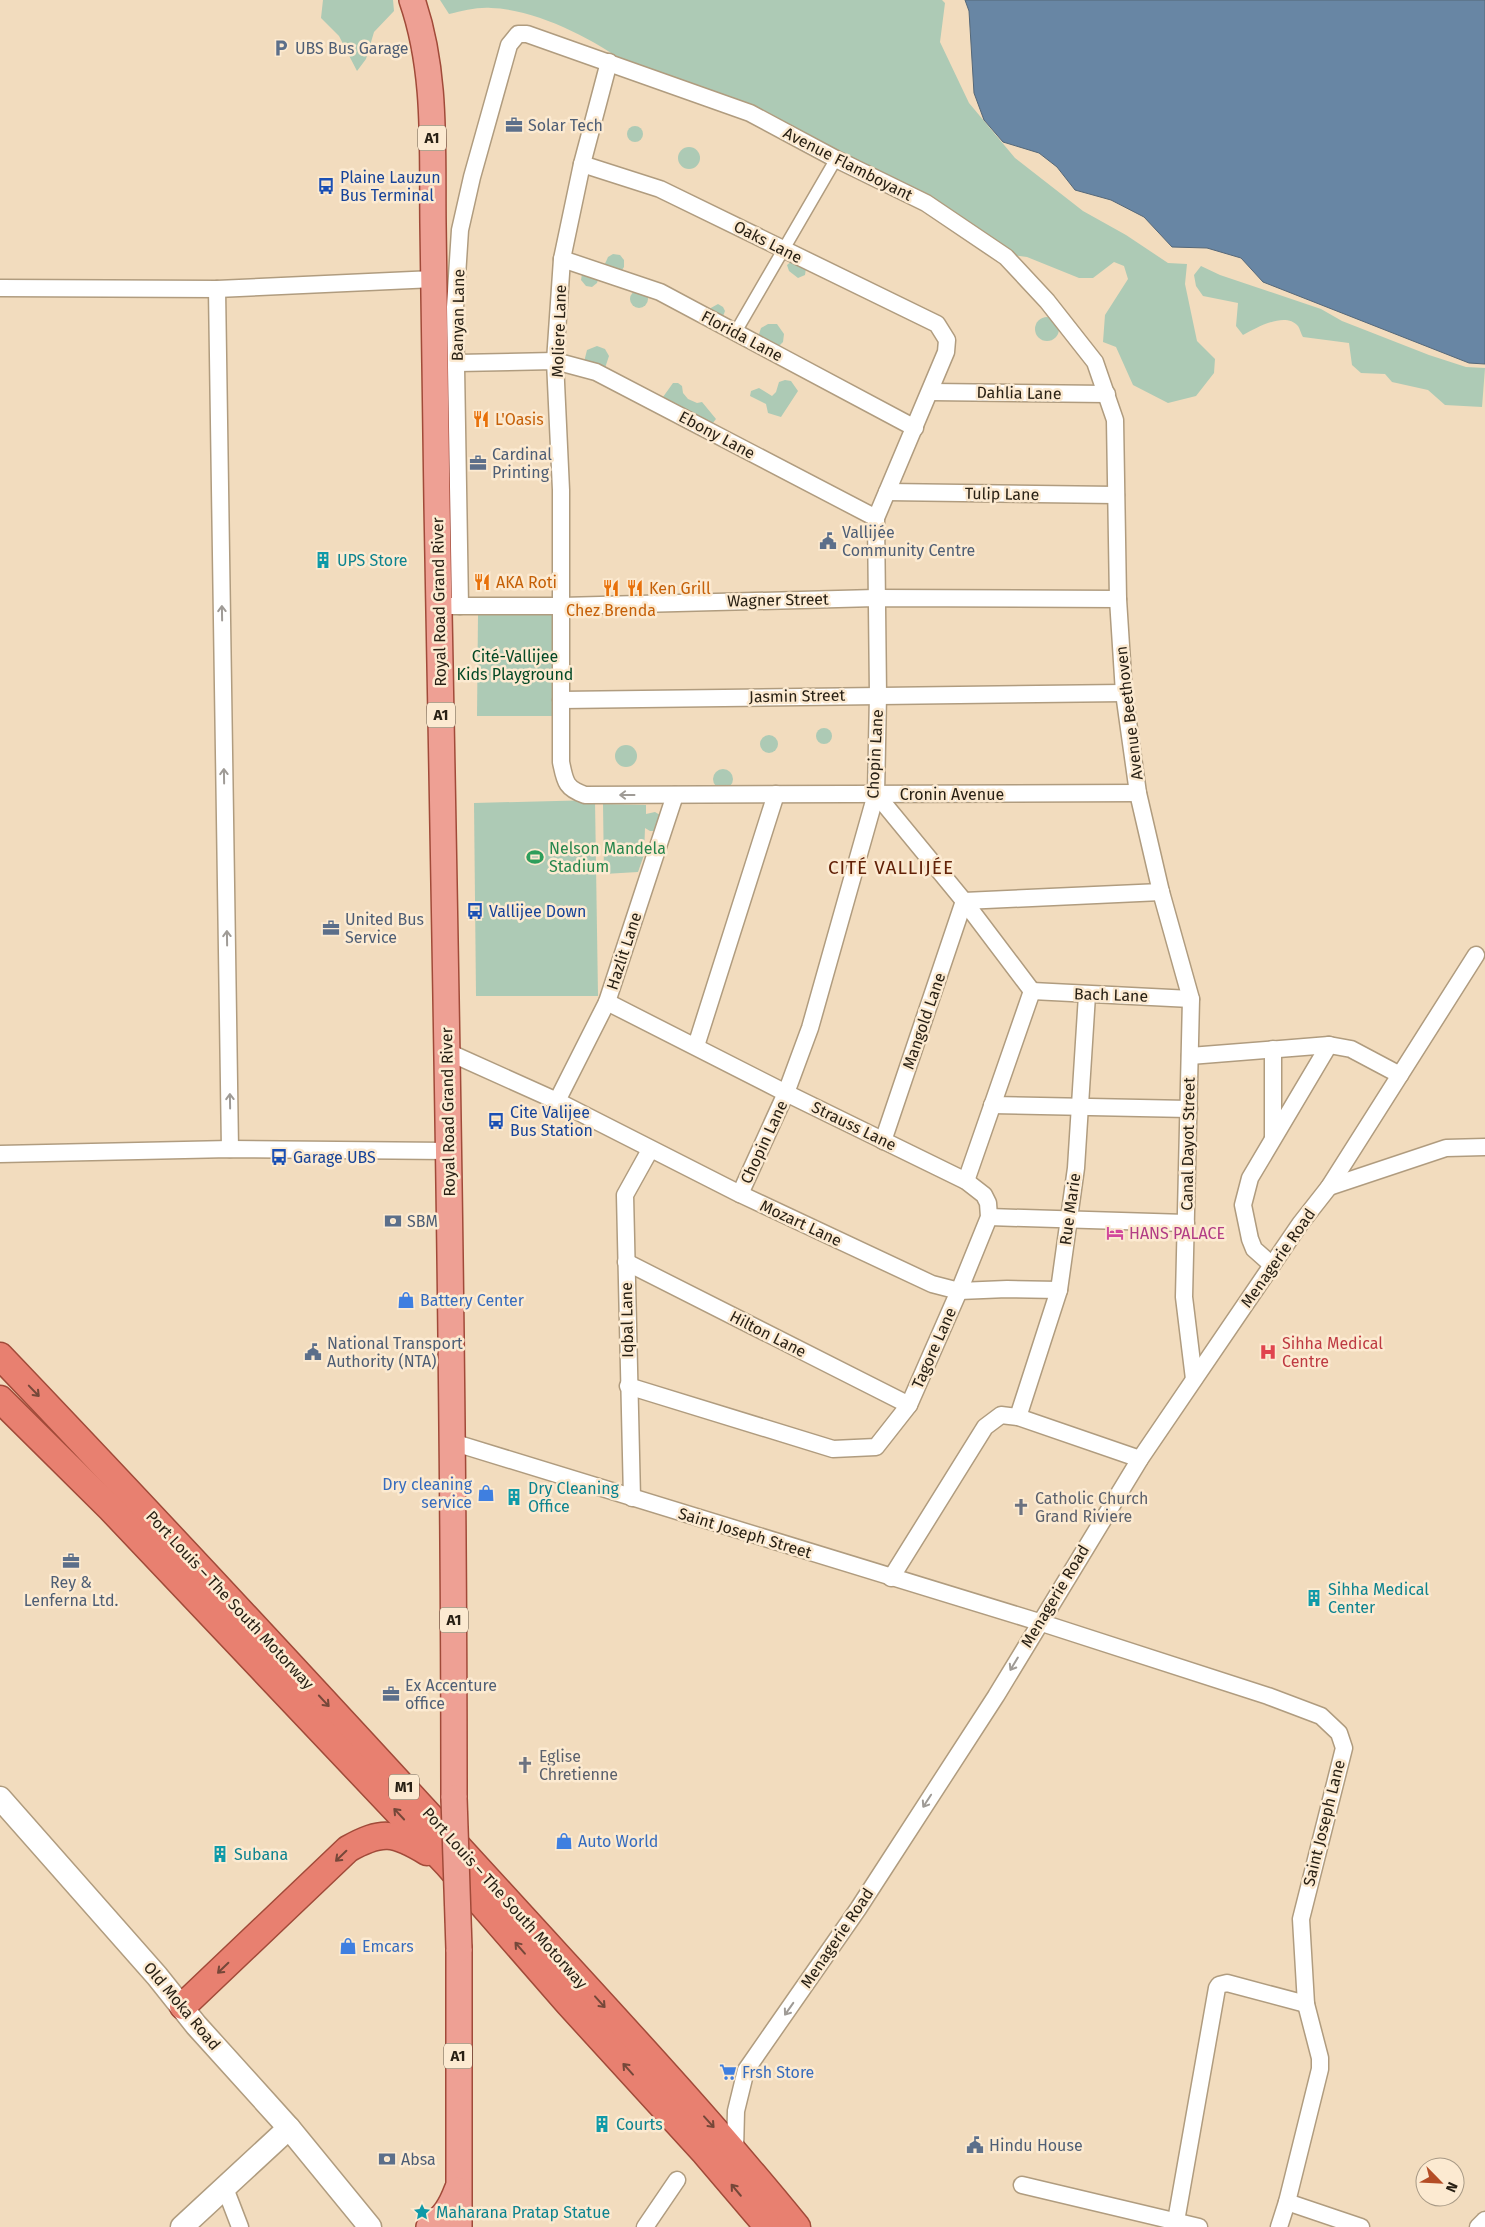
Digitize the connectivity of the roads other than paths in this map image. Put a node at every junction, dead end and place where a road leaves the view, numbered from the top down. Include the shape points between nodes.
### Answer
1 (412, 0) edge
2 (518, 34) joint
3 (609, 62) junction
4 (836, 159) junction
5 (582, 164) junction
6 (784, 250) junction
7 (562, 259) junction
8 (434, 279) junction
9 (0, 288) edge
10 (217, 289) junction
11 (735, 333) junction
12 (946, 337) joint
13 (555, 361) junction
14 (457, 363) junction
15 (931, 392) junction
16 (1107, 394) junction
17 (1115, 420) joint
18 (915, 428) junction
19 (888, 492) junction
20 (1116, 495) junction
21 (876, 518) junction
22 (876, 598) junction
23 (1118, 599) junction
24 (450, 606) junction
25 (562, 606) junction
26 (1124, 693) junction
27 (878, 695) junction
28 (561, 700) junction
29 (1138, 792) junction
30 (776, 794) junction
31 (876, 794) junction
32 (675, 795) junction
33 (1161, 892) junction
34 (964, 901) junction
35 (1476, 955) dead end
36 (1032, 991) junction
37 (1087, 995) junction
38 (1191, 999) junction
39 (607, 1002) junction
40 (1329, 1045) junction
41 (696, 1046) junction
42 (1274, 1049) junction
43 (448, 1052) junction
44 (1190, 1056) junction
45 (1400, 1075) junction
46 (786, 1094) junction
47 (557, 1101) junction
48 (992, 1106) junction
49 (1080, 1107) junction
50 (1188, 1109) junction
51 (1273, 1139) junction
52 (883, 1141) junction
53 (1485, 1147) edge
54 (230, 1149) junction
55 (650, 1150) junction
56 (449, 1151) junction
57 (0, 1154) edge
58 (966, 1181) junction
59 (1330, 1187) junction
60 (740, 1194) junction
61 (988, 1210) junction
62 (1069, 1219) junction
63 (1186, 1223) junction
64 (626, 1262) junction
65 (1272, 1265) junction
66 (1059, 1290) junction
67 (959, 1292) junction
68 (0, 1356) edge
69 (1194, 1378) junction
70 (628, 1386) junction
71 (0, 1400) edge
72 (910, 1405) junction
73 (1018, 1417) junction
74 (452, 1442) junction
75 (1140, 1459) junction
76 (632, 1498) junction
77 (891, 1578) junction
78 (1040, 1622) junction
79 (0, 1798) edge
80 (446, 1864) junction
81 (1306, 2004) junction
82 (183, 2006) junction
83 (288, 2128) junction
84 (735, 2150) junction
85 (677, 2180) dead end
86 (1022, 2185) dead end
87 (458, 2187) junction
88 (225, 2188) junction
89 (1288, 2202) junction
90 (1485, 2220) edge
91 (1176, 2222) junction
92 (371, 2224) edge
93 (182, 2227) edge
94 (240, 2227) edge
95 (429, 2227) edge
96 (459, 2227) edge
97 (645, 2227) edge
98 (768, 2227) edge
99 (797, 2227) edge
100 (1199, 2227) edge
101 (1279, 2227) edge
102 (1361, 2227) edge
103 (1478, 2227) edge

1 - 8 main road, Royal Road Grand River / A1 via 422,29 431,79
2 - 3 street, Avenue Flamboyant via 528,34
2 - 14 street, Banyan Lane via 509,45 460,230 455,307
3 - 4 street, Avenue Flamboyant via 750,113
3 - 5 street, Moliere Lane
4 - 6 street
4 - 16 street, Avenue Flamboyant via 926,203 1006,258 1047,301 1095,362
5 - 6 street, Oaks Lane via 660,189
5 - 7 street, Moliere Lane
6 - 11 street
6 - 12 street, Oaks Lane via 937,324
7 - 11 street, Florida Lane via 660,292
7 - 13 street, Moliere Lane
8 - 10 street
8 - 24 main road, Royal Road Grand River / A1
9 - 10 street
54 -> 10 street
11 - 18 street, Florida Lane
12 - 15 street, Chopin Lane via 946,352
13 - 14 street, Ebony Lane
13 - 21 street, Ebony Lane via 596,372
13 - 25 street, Moliere Lane
14 - 24 street, Banyan Lane
15 - 16 street, Dahlia Lane
15 - 18 street, Chopin Lane
16 - 17 street, Avenue Flamboyant
17 - 20 street, Avenue Beethoven
18 - 19 street, Chopin Lane
19 - 20 street, Tulip Lane
19 - 21 street, Chopin Lane
20 - 23 street, Avenue Beethoven
21 - 22 street, Chopin Lane
22 - 23 street, Wagner Street
22 - 25 street, Wagner Street
22 - 27 street, Chopin Lane
23 - 26 street, Avenue Beethoven
24 - 25 street, Wagner Street
24 - 43 main road, Royal Road Grand River / A1
25 - 28 street, Moliere Lane
26 - 27 street, Jasmin Street
26 - 29 street, Avenue Beethoven
27 - 28 street, Jasmin Street
27 - 31 street, Chopin Lane
32 -> 28 street, Cronin Avenue via 585,795 574,791 565,781 561,762
29 - 31 street, Cronin Avenue
29 - 33 street, Avenue Beethoven
30 - 31 street, Cronin Avenue
30 - 32 street, Cronin Avenue
30 - 41 street
31 - 34 street
31 - 46 street, Chopin Lane via 810,1028
32 - 39 street, Hazlit Lane
33 - 34 street
33 - 38 street, Avenue Beethoven
34 - 36 street
34 - 52 street, Mangold Lane
35 - 45 street, Menagerie Road
36 - 37 street, Bach Lane
36 - 48 street
37 - 38 street, Bach Lane
37 - 49 street, Rue Marie
38 - 44 street, Canal Dayot Street
39 - 41 street, Strauss Lane
39 - 47 street, Hazlit Lane
40 - 42 street
40 - 45 street via 1351,1048
40 - 51 street
41 - 46 street, Strauss Lane
42 - 44 street
42 - 51 street
43 - 47 street, Mozart Lane
43 - 56 main road, Royal Road Grand River / A1
44 - 50 street, Canal Dayot Street
45 - 59 street, Menagerie Road
46 - 52 street, Strauss Lane
46 - 60 street, Chopin Lane
47 - 55 street, Mozart Lane
48 - 49 street
48 - 58 street
49 - 50 street
49 - 62 street, Rue Marie
50 - 63 street, Canal Dayot Street
51 - 65 street via 1250,1178 1243,1205 1254,1249
52 - 58 street, Strauss Lane
53 - 59 street via 1446,1148
54 - 56 street
54 - 57 street
55 - 60 street, Mozart Lane
55 - 64 street, Iqbal Lane via 625,1195
56 - 74 main road, Royal Road Grand River / A1
58 - 61 street, Strauss Lane via 984,1195
59 - 65 street, Menagerie Road
60 - 67 street, Mozart Lane via 932,1284
61 - 62 street
61 - 67 street, Tagore Lane
62 - 63 street
62 - 66 street, Rue Marie
63 - 69 street, Canal Dayot Street via 1184,1297
64 - 70 street, Iqbal Lane
64 - 72 street, Hilton Lane
65 - 69 street, Menagerie Road
66 - 67 street, Mozart Lane
66 - 73 street, Rue Marie
67 - 72 street, Tagore Lane
68 -> 84 highway, Port Louis – The South Motorway / M1 via 383,1765
69 - 75 street, Menagerie Road
70 - 72 street, Tagore Lane via 833,1449 876,1447
70 - 76 street, Iqbal Lane
80 -> 71 highway, Port Louis – The South Motorway / M1 via 111,1509
73 - 75 street
73 - 77 street via 1001,1415 984,1426
74 - 76 street, Saint Joseph Street
74 - 87 main road, Royal Road Grand River / A1, bridge
75 - 78 street, Menagerie Road
76 - 77 street, Saint Joseph Street
77 - 78 street, Saint Joseph Street
78 - 81 street, Saint Joseph Lane via 1312,1712 1339,1733 1344,1748 1301,1918
78 -> 84 street, Menagerie Road via 858,1910 746,2070 736,2111
79 - 82 main road, Old Moka Road
80 -> 82 highway via 407,1840 389,1835 368,1838 348,1849
98 -> 80 highway, Port Louis – The South Motorway / M1
81 - 89 street, Saint Joseph Lane via 1320,2070
81 - 91 street via 1226,1983 1217,1988
82 - 83 main road, Old Moka Road via 196,2025
83 - 88 main road
83 - 92 main road, Old Moka Road
84 - 99 highway, Port Louis – The South Motorway / M1
85 - 97 street
86 - 91 street
87 - 95 main road via 448,2210
87 - 96 main road, Royal Road Grand River / A1
88 - 93 main road
88 - 94 street
89 - 101 street, Saint Joseph Lane
89 - 102 street
90 - 103 street
91 - 100 street

